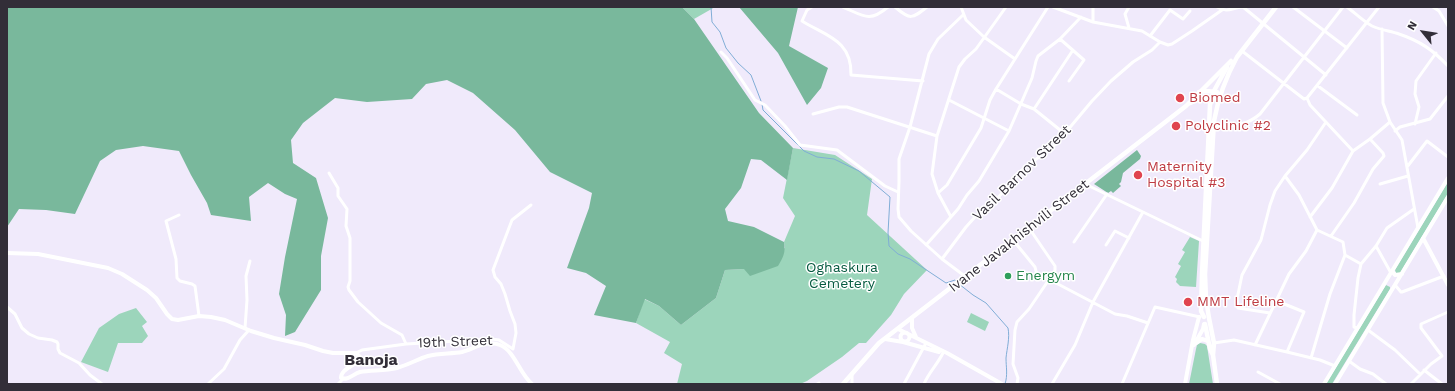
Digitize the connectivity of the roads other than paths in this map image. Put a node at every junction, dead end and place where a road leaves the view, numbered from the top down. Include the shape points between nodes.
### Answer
1 (812, 7) edge
2 (843, 7) edge
3 (888, 7) edge
4 (895, 7) edge
5 (927, 7) edge
6 (961, 7) edge
7 (1006, 7) edge
8 (1048, 7) edge
9 (1053, 7) edge
10 (1093, 7) edge
11 (1129, 7) edge
12 (1217, 7) edge
13 (1275, 7) edge
14 (1294, 7) edge
15 (1343, 7) edge
16 (1347, 7) edge
17 (1379, 7) edge
18 (1434, 7) edge
19 (1190, 10) dead end
20 (1222, 10) junction
21 (963, 15) junction
22 (1081, 17) junction
23 (1093, 22) junction
24 (1262, 23) junction
25 (1367, 23) junction
26 (1448, 26) edge
27 (1129, 28) junction
28 (1382, 29) junction
29 (1324, 30) junction
30 (1150, 36) junction
31 (984, 37) junction
32 (1060, 39) junction
33 (1160, 42) junction
34 (1347, 48) junction
35 (1073, 50) junction
36 (1242, 51) junction
37 (721, 52) dead end
38 (1436, 53) junction
39 (1304, 56) junction
40 (1015, 58) junction
41 (1231, 61) junction
42 (1448, 66) edge
43 (1326, 75) junction
44 (923, 81) junction
45 (1069, 81) dead end
46 (1283, 83) junction
47 (1318, 86) junction
48 (996, 89) junction
49 (1214, 91) junction
50 (1199, 92) junction
51 (1220, 96) junction
52 (1448, 96) edge
53 (1211, 98) junction
54 (1307, 98) junction
55 (949, 100) junction
56 (1021, 104) junction
57 (1186, 106) junction
58 (1034, 109) junction
59 (813, 114) dead end
60 (1357, 115) dead end
61 (985, 118) junction
62 (1326, 122) junction
63 (1390, 122) junction
64 (1415, 124) junction
65 (1213, 126) junction
66 (910, 127) junction
67 (1009, 131) junction
68 (1395, 131) junction
69 (1065, 134) junction
70 (937, 136) junction
71 (1370, 139) junction
72 (1353, 151) junction
73 (1448, 157) edge
74 (1407, 167) junction
75 (329, 173) dead end
76 (1285, 176) junction
77 (1408, 176) junction
78 (1448, 178) edge
79 (1085, 184) junction
80 (1380, 184) dead end
81 (898, 192) junction
82 (938, 193) junction
83 (1107, 194) junction
84 (1448, 199) edge
85 (531, 204) dead end
86 (1414, 209) junction
87 (1143, 212) junction
88 (178, 215) dead end
89 (951, 216) junction
90 (1310, 217) junction
91 (1029, 228) junction
92 (1418, 228) junction
93 (1317, 230) junction
94 (1331, 236) junction
95 (1129, 238) junction
96 (1423, 238) junction
97 (1013, 240) junction
98 (1203, 241) junction
99 (1074, 242) dead end
100 (926, 245) junction
101 (1106, 245) dead end
102 (1376, 246) junction
103 (7, 253) edge
104 (1344, 255) junction
105 (942, 259) junction
106 (250, 261) dead end
107 (1361, 264) junction
108 (1391, 272) junction
109 (1402, 274) junction
110 (966, 276) junction
111 (1037, 276) dead end
112 (1444, 276) junction
113 (1052, 278) junction
114 (1384, 283) junction
115 (1448, 285) edge
116 (1394, 287) junction
117 (1276, 301) junction
118 (1093, 302) junction
119 (7, 307) edge
120 (1448, 312) edge
121 (1270, 313) junction
122 (199, 316) junction
123 (912, 319) junction
124 (1204, 320) junction
125 (1148, 323) junction
126 (1357, 328) junction
127 (247, 329) junction
128 (897, 330) junction
129 (1368, 330) junction
130 (907, 333) junction
131 (916, 337) junction
132 (900, 338) junction
133 (885, 339) junction
134 (1208, 341) junction
135 (904, 342) junction
136 (1214, 343) junction
137 (406, 344) junction
138 (1194, 344) junction
139 (926, 345) junction
140 (1255, 345) junction
141 (513, 349) junction
142 (1192, 349) junction
143 (1287, 352) junction
144 (356, 353) junction
145 (945, 353) junction
146 (512, 354) junction
147 (1213, 355) junction
148 (1311, 358) junction
149 (1349, 362) junction
150 (1335, 366) junction
151 (1424, 370) junction
152 (1258, 372) dead end
153 (852, 373) junction
154 (1420, 374) junction
155 (343, 379) junction
156 (526, 382) edge
157 (102, 384) edge
158 (208, 384) edge
159 (338, 384) edge
160 (532, 384) edge
161 (843, 384) edge
162 (852, 384) edge
163 (904, 384) edge
164 (924, 384) edge
165 (1001, 384) edge
166 (1017, 384) edge
167 (1052, 384) edge
168 (1122, 384) edge
169 (1185, 384) edge
170 (1217, 384) edge
171 (1280, 384) edge
172 (1324, 384) edge
173 (1335, 384) edge
174 (1386, 384) edge
175 (1411, 384) edge
176 (1442, 384) edge

1 - 44 street via 807,10 802,21 836,39 850,59 851,74
2 - 3 street via 869,17 880,14
4 - 5 street via 910,17
6 - 21 street
7 - 31 street
8 - 40 street
9 - 22 street
10 - 23 street
11 - 27 street via 1125,14
12 - 20 street
13 - 24 main road
14 - 29 street
15 - 29 street
16 - 25 street
17 - 25 street
18 - 26 street
19 - 30 street via 1183,19 1170,10
20 - 24 street via 1243,7
20 - 33 street via 1172,44
21 - 31 street
21 - 44 street via 933,46
22 - 23 street
22 - 32 street
23 - 27 street
24 - 36 main road
24 - 39 street
24 - 41 main road
25 - 28 street
25 - 34 street
27 - 30 street
28 - 38 street via 1411,39
28 - 63 street via 1383,103
29 - 34 street
29 - 39 street
30 - 33 street
31 - 40 street
31 - 55 street via 959,67
32 - 35 street
32 - 56 street via 1038,56
33 - 69 street, Vasil Barnov Street via 1133,62 1092,100
34 - 43 street
35 - 45 street via 1084,60
35 - 58 street
36 - 46 street
36 - 51 main road via 1232,65
37 - 81 street via 755,100 765,105 800,145 837,150 885,186
38 - 42 street
38 - 64 street via 1416,81 1415,94 1419,107
39 - 43 street
39 - 46 street
40 - 48 street
41 - 49 main road
41 - 50 main road, Ivane Javakhishvili Street
43 - 47 street
44 - 66 street
46 - 54 street via 1304,99
46 - 65 street via 1255,118 1239,126
47 - 54 street
47 - 60 street
48 - 56 street
48 - 61 street
49 - 50 main road
49 - 51 main road
49 - 53 main road
50 - 57 main road, Ivane Javakhishvili Street
51 - 53 main road via 1217,99
51 - 65 main road
52 - 64 street via 1430,119
53 - 57 main road via 1200,99
53 - 98 main road
54 - 62 street
55 - 61 street
55 - 70 street
56 - 58 street
56 - 67 street
57 - 79 main road, Ivane Javakhishvili Street
58 - 69 street
59 - 66 street via 847,107
61 - 67 street
61 - 82 street via 947,185
62 - 72 street
62 - 76 street
63 - 68 street
63 - 71 street
64 - 68 street
65 - 124 main road
66 - 70 street
66 - 81 street via 899,159
67 - 89 street via 979,181
68 - 74 street via 1402,140
69 - 105 street, Vasil Barnov Street via 1022,170 984,212 966,226
70 - 82 street via 932,174
71 - 72 street
71 - 94 street via 1384,156
72 - 90 street via 1332,188
73 - 74 street via 1427,141
74 - 77 street
75 - 137 street, 19th Street via 338,188 338,196 347,209 346,226 350,238 349,290 381,323 402,335
76 - 90 street via 1299,195
76 - 121 street via 1275,191 1261,240 1242,275 1237,299 1238,308
77 - 80 street
77 - 86 street
78 - 92 street
79 - 83 street
79 - 91 main road, Ivane Javakhishvili Street
81 - 100 street via 899,217
82 - 89 street
83 - 87 street
83 - 99 street
84 - 96 street
85 - 141 street via 512,220 493,270 494,277 501,284 515,324
86 - 92 street
86 - 102 street via 1387,228
87 - 95 street
87 - 98 street
88 - 122 street via 166,221 176,259 177,278 195,286
89 - 100 street
90 - 93 street
91 - 97 main road, Ivane Javakhishvili Street
91 - 113 street via 1055,266
92 - 108 street
93 - 94 street
93 - 117 street via 1289,274
94 - 104 street via 1342,240
95 - 101 street via 1115,231
95 - 118 street
96 - 109 street
96 - 112 street
97 - 110 main road, Ivane Javakhishvili Street
97 - 111 street via 1035,268
98 - 124 main road via 1201,311
100 - 105 street
102 - 107 street
102 - 108 street
103 - 122 street via 38,254 108,268 147,290 172,318 178,320
104 - 107 street
104 - 148 street
105 - 110 street
106 - 127 street via 246,276
107 - 126 street via 1354,315 1354,327
108 - 109 street via 1395,275
108 - 114 street
109 - 116 street
110 - 123 main road, Ivane Javakhishvili Street
112 - 115 street
112 - 116 street via 1402,292
113 - 118 street via 1070,291
113 - 166 street via 1018,322 1015,330 1013,364 1018,378
114 - 116 street
114 - 126 street
116 - 129 street
117 - 121 street
117 - 143 street via 1304,312
118 - 125 street via 1115,314
118 - 167 street via 1075,345
119 - 157 street via 29,334 57,342 60,353 79,363
120 - 151 street via 1421,324 1421,328 1442,356
121 - 140 street
122 - 127 street via 225,320
123 - 128 main road, Ivane Javakhishvili Street
123 - 131 street
124 - 125 street via 1155,307
124 - 134 main road
124 - 136 main road
124 - 138 street via 1203,329
124 - 142 street via 1197,325
125 - 168 street
126 - 150 street
127 - 144 street via 323,351
127 - 158 street via 224,369
128 - 130 street
128 - 132 street
128 - 133 main road, Ivane Javakhishvili Street
129 - 149 street
129 - 154 street via 1395,350
130 - 131 street
130 - 132 street via 903,333
130 - 135 street via 909,338
131 - 139 street
132 - 135 street
133 - 135 street
133 - 153 main road, Ivane Javakhishvili Street
134 - 138 street via 1202,339
134 - 147 main road
135 - 139 street
136 - 140 street via 1234,340
136 - 147 main road
137 - 141 street, 19th Street via 492,340 503,342
137 - 144 street
138 - 142 street
139 - 145 street
139 - 163 street
140 - 143 street
141 - 146 street
142 - 169 street
143 - 148 street
144 - 155 street via 360,357 359,360 343,372
145 - 164 street
145 - 165 street
146 - 155 street via 501,345 490,343 462,352 428,356 398,368 360,372
146 - 156 street
147 - 170 main road
148 - 150 street
149 - 173 street
149 - 174 street
150 - 172 street
151 - 154 street
151 - 176 street
152 - 171 street
153 - 161 main road, Ivane Javakhishvili Street
153 - 162 street
154 - 175 street
155 - 159 street
156 - 160 street

